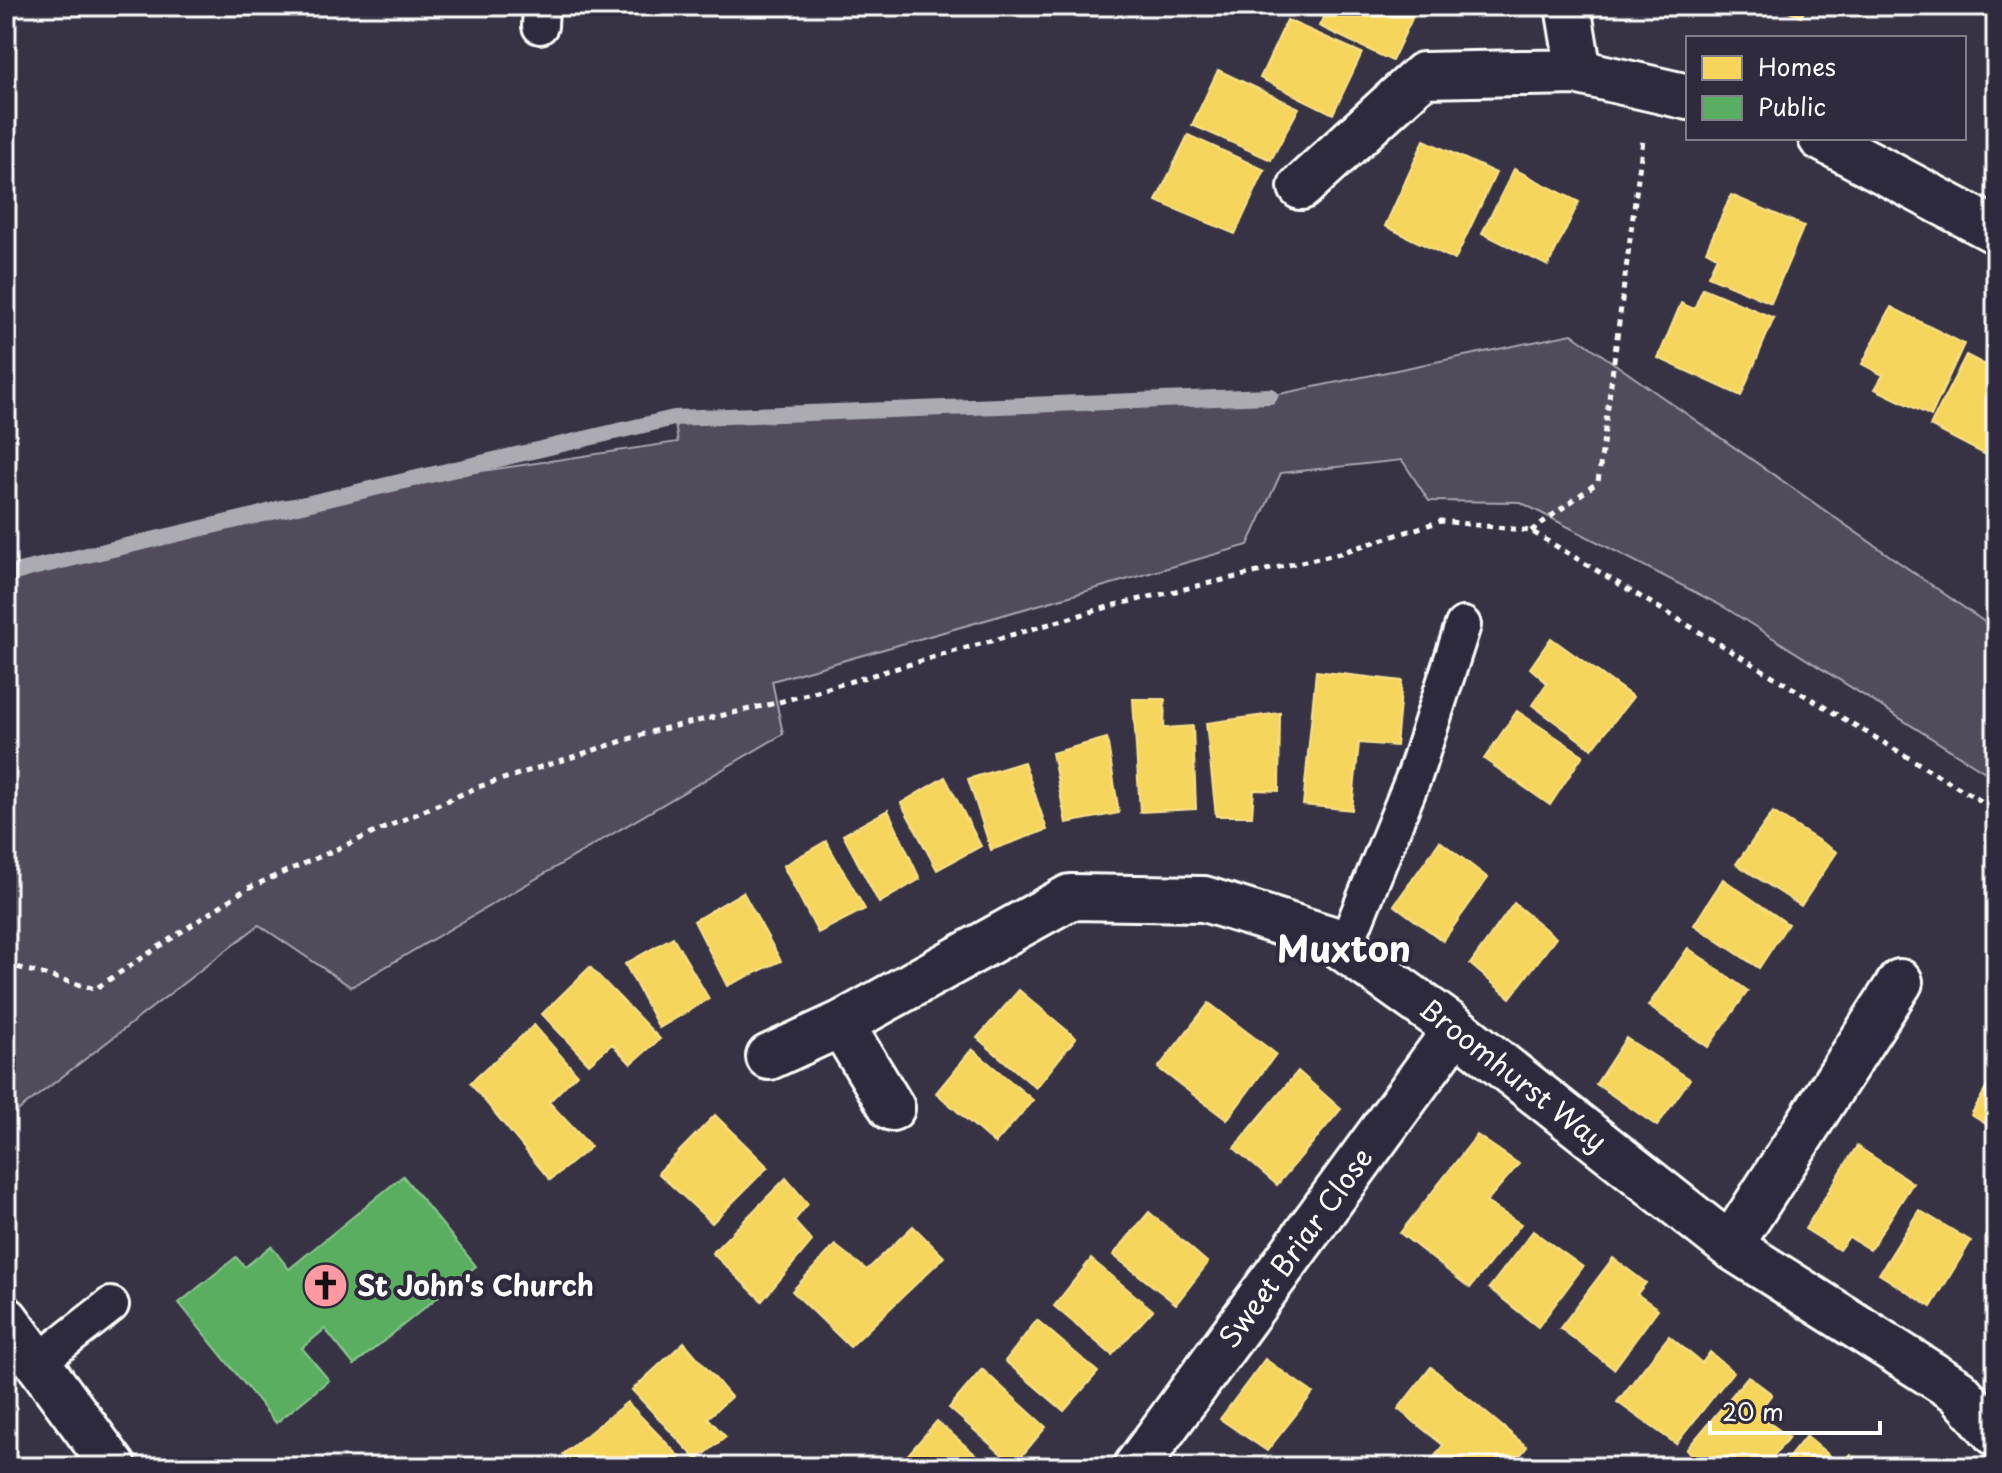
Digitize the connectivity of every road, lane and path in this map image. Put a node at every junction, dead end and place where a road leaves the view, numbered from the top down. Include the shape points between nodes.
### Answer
1 (1568, 6) edge
2 (1579, 72) junction
3 (1669, 93) edge
4 (1825, 140) edge
5 (1301, 187) dead end
6 (1996, 231) edge
7 (1531, 531) junction
8 (1463, 625) dead end
9 (1996, 810) edge
10 (1344, 949) junction
11 (6, 964) edge
12 (1900, 982) dead end
13 (841, 1024) junction
14 (1456, 1029) junction
15 (769, 1057) dead end
16 (892, 1108) dead end
17 (1730, 1246) junction
18 (111, 1305) dead end
19 (6, 1319) edge
20 (38, 1362) junction
21 (1996, 1434) edge
22 (1139, 1466) edge
23 (114, 1467) edge

1 - 2 street
2 - 3 street
2 - 5 street via 1423,75
3 - 7 path via 1598,482
4 - 6 street
7 - 9 path
7 - 11 path via 1441,521 1340,553 1115,605 776,703 639,735 478,787 246,889 95,989
8 - 10 lane via 1415,774
10 - 13 street, Broomhurst Way via 1329,938 1204,899 1070,897
10 - 14 street, Broomhurst Way
12 - 17 street
13 - 15 street, Broomhurst Way
13 - 16 street
14 - 17 street, Broomhurst Way
14 - 22 street, Sweet Briar Close
17 - 21 street, Broomhurst Way via 1958,1391
18 - 20 lane
19 - 20 street
20 - 23 street

